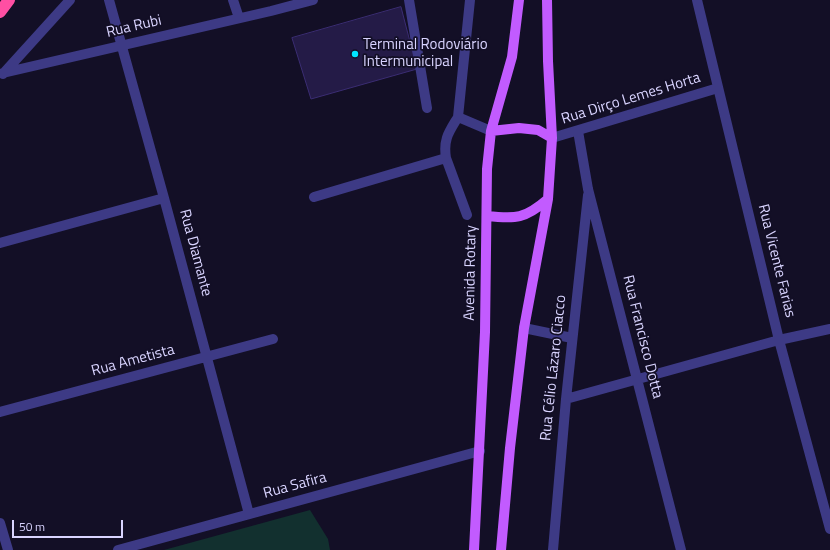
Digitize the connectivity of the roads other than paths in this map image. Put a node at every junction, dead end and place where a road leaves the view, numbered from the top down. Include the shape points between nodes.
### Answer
1 (9, 0) edge
2 (70, 0) edge
3 (109, 0) edge
4 (234, 0) edge
5 (313, 0) edge
6 (409, 0) edge
7 (470, 0) edge
8 (519, 0) edge
9 (547, 0) edge
10 (697, 0) edge
11 (0, 12) edge
12 (239, 18) junction
13 (122, 45) junction
14 (2, 75) edge
15 (718, 88) junction
16 (427, 108) dead end
17 (458, 117) junction
18 (491, 131) junction
19 (578, 131) junction
20 (552, 138) junction
21 (446, 158) junction
22 (588, 189) junction
23 (314, 197) dead end
24 (164, 198) junction
25 (548, 199) junction
26 (467, 215) dead end
27 (487, 216) junction
28 (0, 243) edge
29 (524, 328) junction
30 (830, 329) edge
31 (572, 338) junction
32 (273, 339) dead end
33 (779, 340) junction
34 (207, 357) junction
35 (638, 380) junction
36 (566, 399) junction
37 (0, 412) edge
38 (480, 451) junction
39 (250, 514) junction
40 (0, 523) edge
41 (830, 529) edge
42 (8, 550) edge
43 (118, 550) edge
44 (474, 550) edge
45 (501, 550) edge
46 (553, 550) edge
47 (681, 550) edge

1 - 11 highway
2 - 14 street
3 - 13 street, Rua Diamante
4 - 12 street
5 - 12 street, Rua Rubi
6 - 16 street
7 - 17 street
8 - 18 main road, Avenida Rotary via 512,57
9 - 20 main road
10 - 15 street, Rua Vicente Farias
12 - 13 street, Rua Rubi
13 - 14 street, Rua Rubi
13 - 24 street, Rua Diamante
15 - 19 street, Rua Dirço Lemes Horta
15 - 33 street, Rua Vicente Farias
17 - 18 street
17 - 21 street via 445,141
18 - 20 main road via 519,128 538,130
18 - 27 main road, Avenida Rotary via 487,169
19 - 20 street, Rua Dirço Lemes Horta
19 - 22 street, Rua Francisco Dotta
20 - 25 main road
21 - 23 street
21 - 26 street
22 - 31 street, Rua Célio Lázaro Ciacco
22 - 35 street, Rua Francisco Dotta
24 - 28 street
24 - 34 street, Rua Diamante
25 - 27 main road via 534,211 519,217
25 - 29 main road
27 - 38 main road, Avenida Rotary
29 - 31 street
29 - 45 main road
30 - 33 street
31 - 36 street, Rua Célio Lázaro Ciacco
32 - 34 street, Rua Ametista
33 - 35 street
33 - 41 street, Rua Vicente Farias
34 - 37 street, Rua Ametista
34 - 39 street, Rua Diamante
35 - 36 street
35 - 47 street, Rua Francisco Dotta
36 - 46 street, Rua Célio Lázaro Ciacco
38 - 39 street, Rua Safira
38 - 44 main road, Avenida Rotary
39 - 43 street, Rua Safira
40 - 42 street

